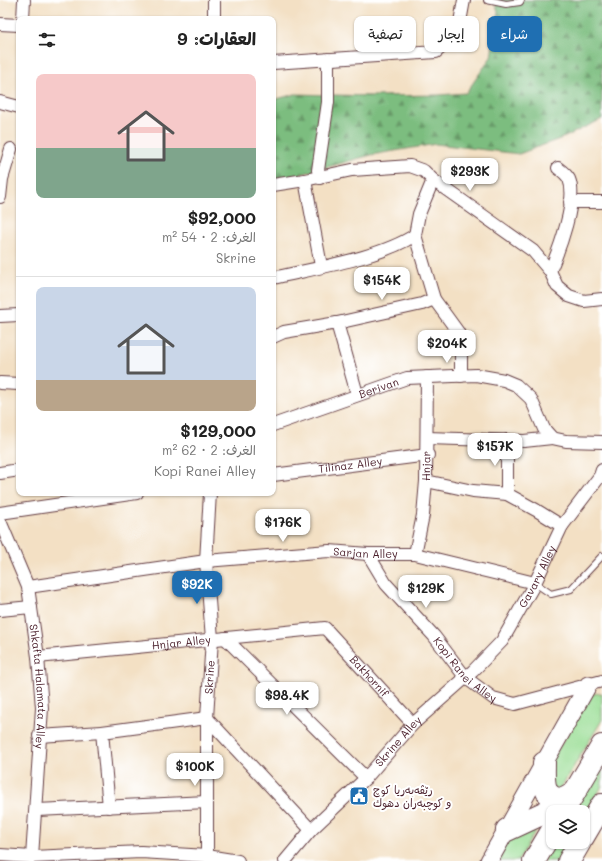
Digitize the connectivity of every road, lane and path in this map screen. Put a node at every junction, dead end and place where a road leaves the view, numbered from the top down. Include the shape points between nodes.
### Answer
1 (24, 0) edge
2 (214, 0) edge
3 (464, 0) edge
4 (487, 0) edge
5 (521, 0) edge
6 (23, 16) edge
7 (214, 16) edge
8 (0, 24) edge
9 (16, 25) edge
10 (328, 59) junction
11 (276, 63) edge
12 (0, 102) edge
13 (16, 106) edge
14 (10, 149) edge
15 (558, 168) dead end
16 (320, 178) junction
17 (305, 180) junction
18 (433, 180) junction
19 (276, 185) edge
20 (0, 197) edge
21 (570, 202) junction
22 (602, 202) edge
23 (415, 235) junction
24 (321, 266) junction
25 (550, 271) junction
26 (276, 277) edge
27 (602, 298) edge
28 (434, 299) junction
29 (16, 315) edge
30 (0, 316) edge
31 (337, 323) junction
32 (276, 336) edge
33 (461, 376) junction
34 (427, 377) junction
35 (0, 383) edge
36 (16, 384) edge
37 (357, 394) junction
38 (276, 424) edge
39 (427, 438) junction
40 (552, 438) junction
41 (507, 440) junction
42 (602, 442) edge
43 (428, 456) junction
44 (602, 470) edge
45 (16, 471) edge
46 (0, 474) edge
47 (276, 475) edge
48 (426, 481) junction
49 (507, 494) junction
50 (116, 496) edge
51 (210, 496) edge
52 (0, 513) edge
53 (562, 526) junction
54 (1, 529) edge
55 (368, 554) junction
56 (415, 554) junction
57 (602, 556) edge
58 (206, 560) junction
59 (535, 583) junction
60 (28, 587) junction
61 (31, 607) junction
62 (0, 610) edge
63 (325, 628) joint
64 (225, 638) junction
65 (212, 639) junction
66 (38, 657) junction
67 (466, 678) junction
68 (595, 683) edge
69 (207, 718) junction
70 (413, 724) junction
71 (102, 732) junction
72 (39, 736) junction
73 (602, 746) edge
74 (544, 763) junction
75 (366, 778) junction
76 (574, 793) junction
77 (207, 802) junction
78 (567, 805) edge
79 (602, 805) edge
80 (109, 807) junction
81 (37, 810) junction
82 (590, 825) edge
83 (311, 830) junction
84 (507, 830) junction
85 (546, 841) edge
86 (576, 849) edge
87 (0, 854) edge
88 (207, 856) junction
89 (141, 857) edge
90 (32, 858) junction
91 (238, 861) edge
92 (285, 861) edge
93 (489, 861) edge
94 (534, 861) edge
95 (569, 861) edge

1 - 6 street
2 - 7 street
3 - 10 street via 458,33 436,52
4 - 5 lane via 506,4
8 - 9 street
10 - 11 street
10 - 16 street via 328,102 318,170
12 - 13 street
14 - 20 street
15 - 21 street via 568,178 572,190
16 - 17 street
16 - 18 street via 352,170 410,166 424,171
17 - 19 street
17 - 24 street
18 - 23 street via 419,214
18 - 25 street via 533,251
21 - 22 street
21 - 25 street via 559,250
23 - 24 street via 401,243
23 - 28 street
24 - 26 street
25 - 27 street via 557,286 569,296 584,301
28 - 31 street
28 - 33 street via 458,332 461,343
29 - 30 street
31 - 32 street
31 - 37 street
33 - 34 street, Berivan
33 - 40 street, Berivan via 476,375 516,385 531,399 544,429
34 - 37 street, Berivan via 407,378
34 - 39 street, Hnjar
35 - 36 street
37 - 38 street, Berivan
39 - 41 street
39 - 43 street, Hnjar
40 - 41 street
40 - 42 street
41 - 49 street
43 - 47 street, Tilinaz Alley
43 - 48 street, Hnjar
44 - 53 street, Gavary Alley
45 - 46 street
48 - 49 street
48 - 56 street, Hnjar via 423,515
49 - 53 street
50 - 52 street
51 - 58 street, Skrine
53 - 59 street, Gavary Alley
54 - 60 street, Shkafta Halamata Alley
55 - 56 street, Sarjan Alley
55 - 58 street, Sarjan Alley via 330,551
55 - 67 street, Kopi Ranei Alley via 386,584 434,636
56 - 59 street, Sarjan Alley
57 - 59 lane via 571,589 550,594
58 - 60 street, Sarjan Alley
58 - 65 street, Skrine
59 - 67 street, Gavary Alley via 502,641
60 - 61 street, Shkafta Halamata Alley
61 - 62 street
61 - 66 street, Shkafta Halamata Alley
63 - 64 street, Hnjar Alley
63 - 70 street, Bakhornif
64 - 65 street, Hnjar Alley
64 - 75 street
65 - 66 street, Hnjar Alley
65 - 69 street, Skrine
66 - 72 street, Shkafta Halamata Alley via 42,708
67 - 68 street, Kopi Ranei Alley via 493,698 515,704
67 - 70 street, Skrine Alley
68 - 74 main road
69 - 71 street
69 - 77 street, Skrine
69 - 83 street
70 - 75 street, Skrine Alley
71 - 72 street
71 - 80 street
72 - 81 street, Shkafta Halamata Alley
73 - 76 highway
74 - 76 highway via 544,783 550,796 562,799
74 - 84 main road
75 - 83 street, Skrine Alley
76 - 78 highway
76 - 84 highway via 550,810
77 - 80 street
77 - 88 street, Skrine
79 - 82 highway
80 - 81 street
81 - 90 street, Shkafta Halamata Alley
83 - 92 street, Skrine Alley
84 - 93 main road
85 - 94 highway
86 - 95 highway
87 - 90 street
88 - 89 street
88 - 91 street
89 - 90 street

